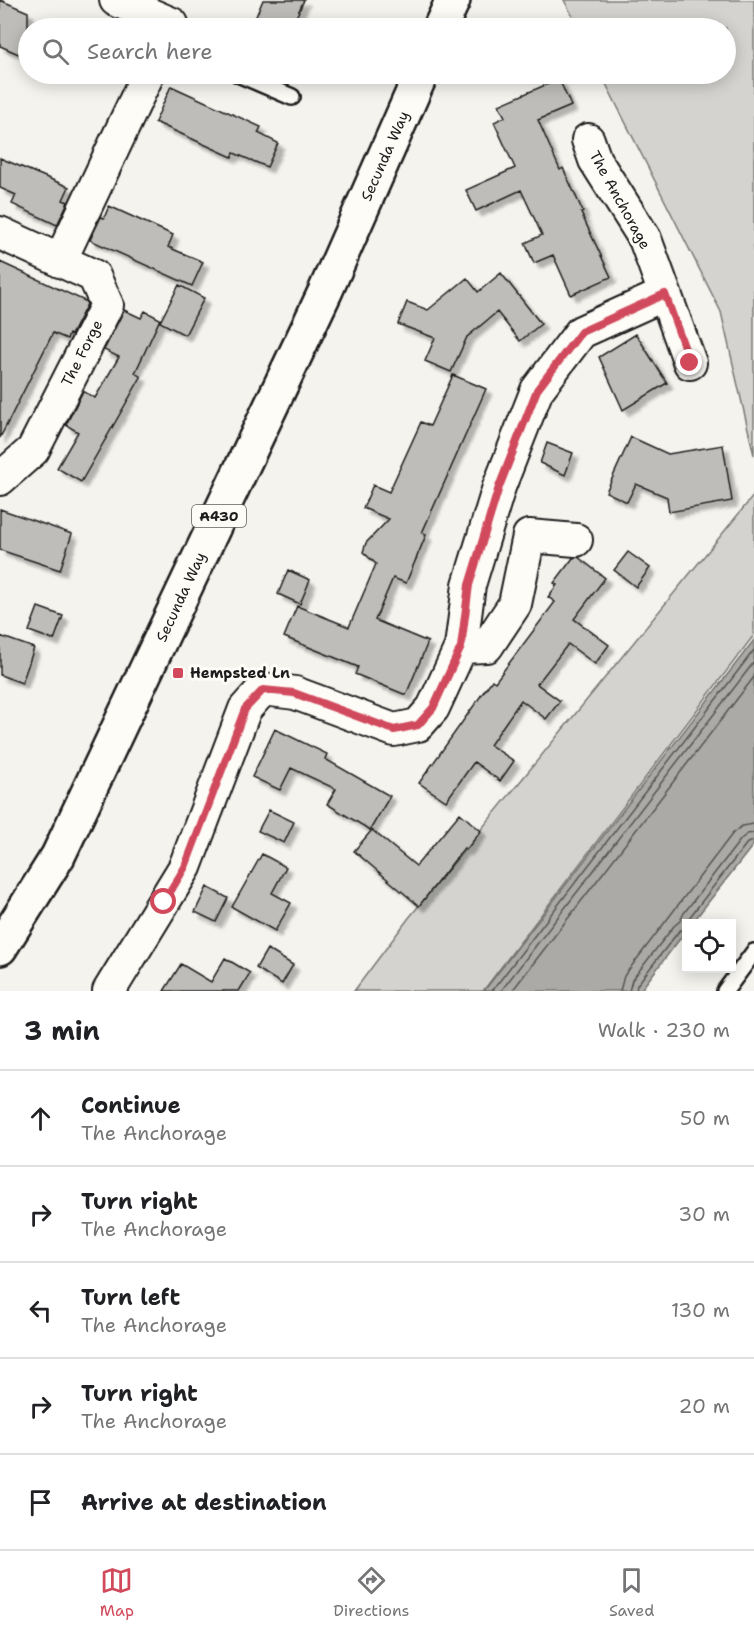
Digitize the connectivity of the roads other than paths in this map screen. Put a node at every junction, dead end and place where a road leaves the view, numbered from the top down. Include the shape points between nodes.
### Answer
1 (116, 0) edge
2 (453, 0) edge
3 (175, 18) edge
4 (445, 18) edge
5 (143, 84) edge
6 (261, 84) edge
7 (417, 84) edge
8 (292, 97) dead end
9 (588, 140) dead end
10 (0, 233) edge
11 (60, 261) junction
12 (665, 294) junction
13 (690, 363) dead end
14 (0, 479) edge
15 (576, 540) dead end
16 (461, 647) junction
17 (0, 948) edge
18 (754, 952) edge
19 (109, 991) edge
20 (725, 991) edge

1 - 3 street
2 - 4 main road
5 - 11 street
6 - 8 lane
7 - 17 main road, Secunda Way / A430 via 325,292 58,856
9 - 12 street, The Anchorage via 595,160 645,238
10 - 11 street, The Forge
11 - 14 street, The Forge via 94,276 107,305 33,450
12 - 13 street, The Anchorage
12 - 16 street via 581,332 537,390 499,487 469,585
15 - 16 street via 529,536 515,604 487,646
16 - 19 street via 433,708 418,725 394,730 294,693 263,690 245,709 185,867
18 - 20 lane

